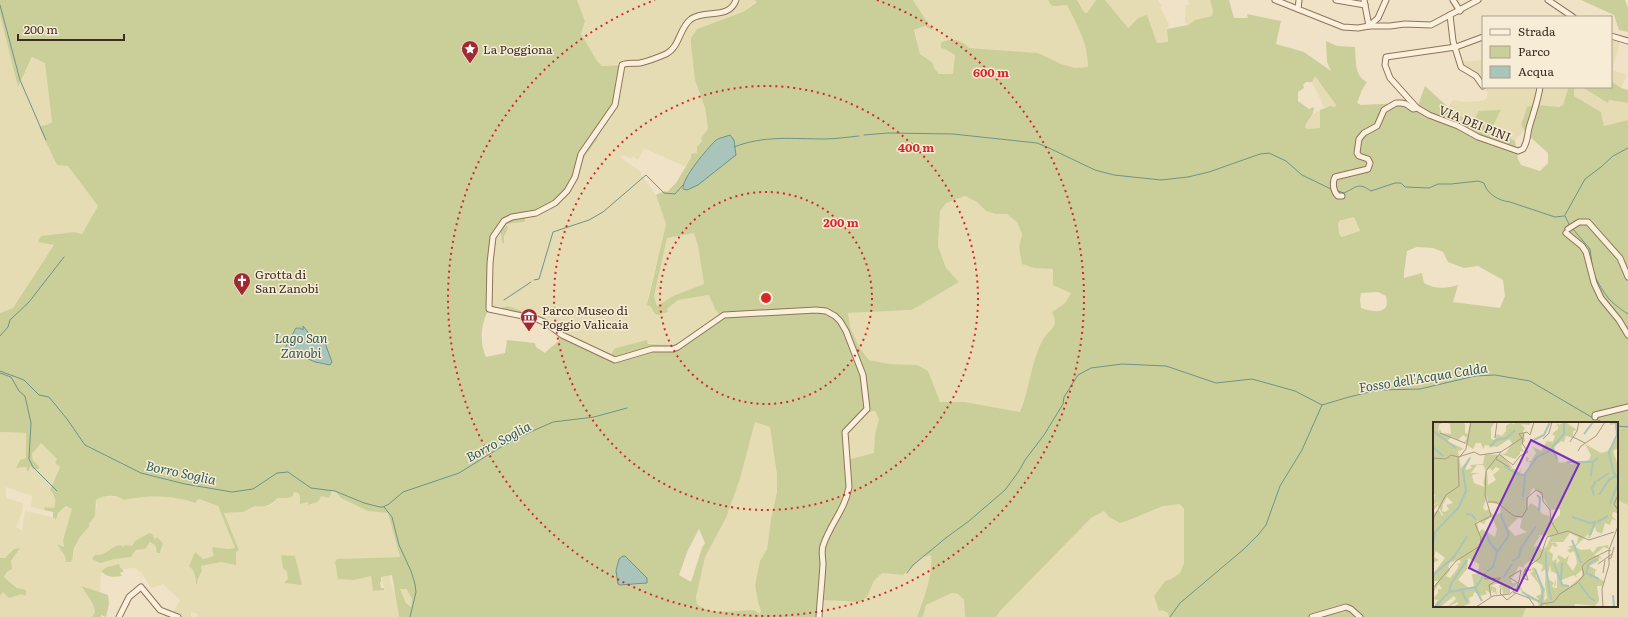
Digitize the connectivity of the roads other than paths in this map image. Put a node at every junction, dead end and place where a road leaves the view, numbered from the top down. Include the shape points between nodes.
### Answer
1 (736, 0) edge
2 (1275, 0) edge
3 (1299, 0) edge
4 (1336, 0) edge
5 (1386, 0) edge
6 (1453, 0) edge
7 (1478, 0) edge
8 (1548, 0) edge
9 (1364, 2) edge
10 (1298, 9) junction
11 (1460, 11) junction
12 (1450, 15) junction
13 (1572, 16) edge
14 (1369, 26) junction
15 (1612, 36) edge
16 (1482, 37) edge
17 (1628, 41) edge
18 (1456, 47) junction
19 (1482, 85) edge
20 (1540, 88) edge
21 (1417, 108) junction
22 (1342, 196) dead end
23 (1628, 277) edge
24 (1628, 335) edge
25 (1628, 407) edge
26 (1595, 417) dead end
27 (118, 617) edge
28 (178, 617) edge
29 (819, 617) edge
30 (1312, 617) edge
31 (1360, 617) edge

1 - 29 street via 727,12 692,19 683,28 674,47 668,53 639,63 622,64 615,105 581,154 575,177 567,191 555,203 536,214 512,217 504,222 493,237 489,309 538,319 562,335 615,360 652,349 678,347 716,320 730,314 816,310 826,311 840,321 863,375 867,409 845,432 848,495 822,548
2 - 10 street
3 - 10 street
4 - 9 street
5 - 14 street via 1378,18
6 - 11 street
7 - 11 street
8 - 13 street
9 - 14 street
10 - 14 street via 1343,27
11 - 12 street
12 - 14 street via 1431,25
12 - 18 street
15 - 17 street
16 - 18 street
18 - 19 street via 1461,67 1476,76
18 - 21 street, VIA DEI PINI via 1386,57 1385,66 1390,78
20 - 21 street, VIA DEI PINI via 1528,139 1523,149 1518,151 1478,137
21 - 22 street via 1413,110 1406,104 1396,103 1384,110 1377,126 1358,139 1357,154 1370,162 1368,169 1338,175 1334,180 1334,190 1338,196
23 - 24 street via 1620,258 1588,222 1579,222 1567,231 1586,252 1594,283 1601,298
25 - 26 street
27 - 28 street via 129,597 141,588 160,610
30 - 31 street via 1346,607

